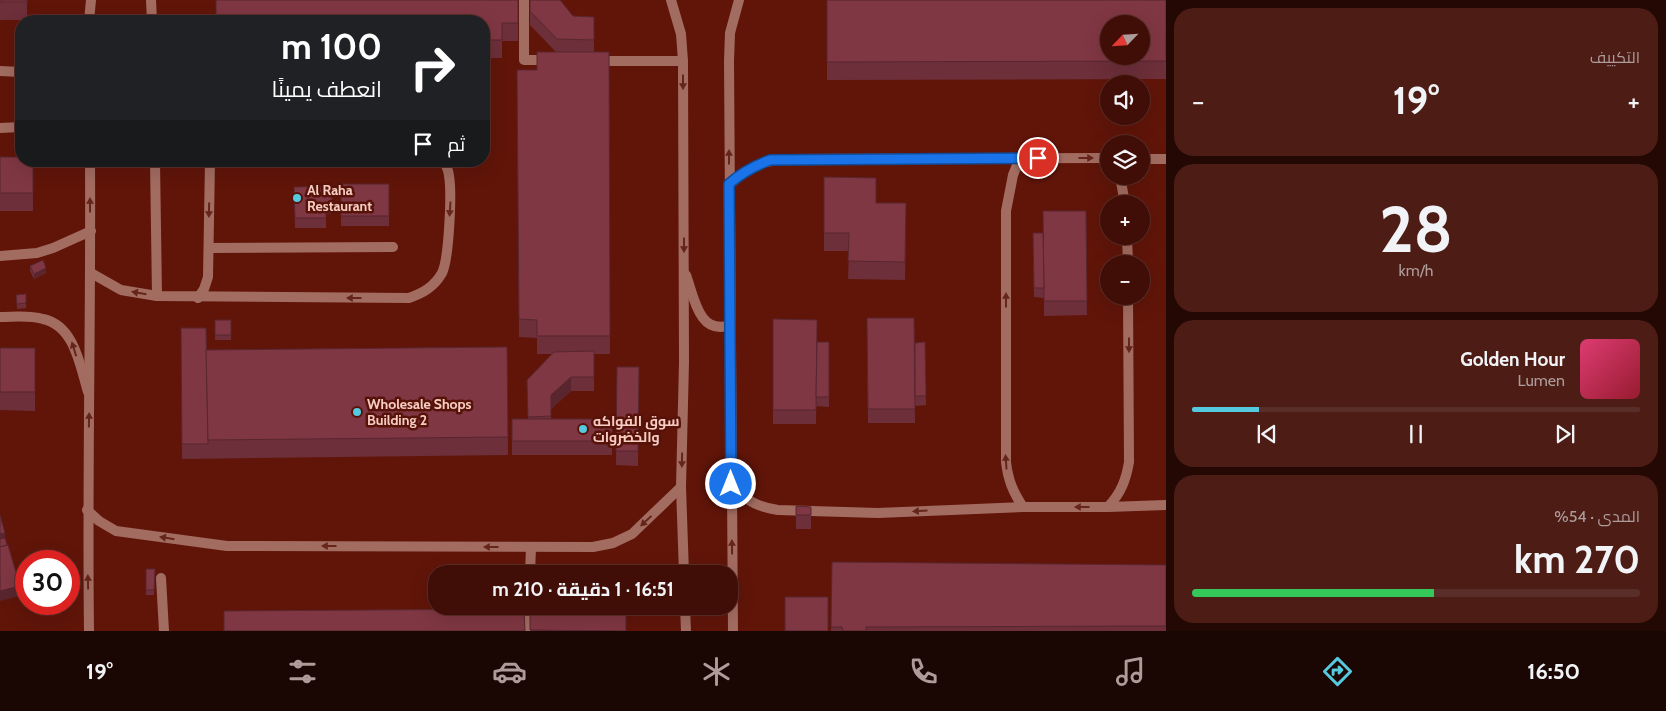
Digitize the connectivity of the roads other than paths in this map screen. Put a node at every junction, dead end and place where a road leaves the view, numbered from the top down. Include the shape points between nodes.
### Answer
1 (91, 0) edge
2 (151, 0) edge
3 (524, 0) edge
4 (671, 0) edge
5 (739, 0) edge
6 (90, 15) edge
7 (152, 15) edge
8 (562, 60) edge
9 (581, 60) edge
10 (683, 61) junction
11 (0, 71) edge
12 (15, 72) edge
13 (15, 127) edge
14 (0, 128) edge
15 (1020, 158) junction
16 (1100, 158) edge
17 (1150, 159) edge
18 (1166, 159) edge
19 (90, 167) edge
20 (155, 167) edge
21 (210, 167) edge
22 (446, 167) edge
23 (729, 184) junction
24 (91, 231) junction
25 (393, 247) dead end
26 (209, 248) junction
27 (0, 256) edge
28 (684, 270) junction
29 (91, 273) junction
30 (157, 296) junction
31 (198, 298) junction
32 (1128, 305) edge
33 (0, 317) edge
34 (730, 325) junction
35 (89, 396) junction
36 (731, 484) junction
37 (681, 487) junction
38 (1166, 505) edge
39 (1023, 507) junction
40 (1108, 507) junction
41 (87, 510) junction
42 (531, 547) junction
43 (530, 565) edge
44 (685, 565) edge
45 (731, 565) edge
46 (161, 578) dead end
47 (530, 615) edge
48 (685, 615) edge
49 (732, 615) edge
50 (89, 631) edge
51 (164, 631) edge
52 (529, 631) edge
53 (686, 631) edge
54 (733, 631) edge

1 - 6 street
2 - 7 street
3 - 8 street via 524,60
4 - 10 street via 681,34
23 -> 5 street via 730,33
9 - 10 street
10 -> 28 street
11 - 12 street
13 - 14 street
15 -> 16 street
15 - 23 street via 770,160 741,173
39 -> 15 street via 1014,494 1006,462 1006,210
17 - 18 street
24 -> 19 street
20 - 30 street
21 -> 26 street
22 -> 31 street via 451,191 446,257 443,272 423,293 409,298
23 - 34 street
24 - 27 street via 37,253
24 - 29 street
25 - 26 street
26 - 31 street via 208,277
28 - 34 street via 702,318 715,327
28 -> 37 street
30 -> 29 street via 121,290
29 - 35 street
30 - 31 street
32 -> 40 street via 1129,462 1126,480
35 -> 33 street via 72,341 61,327 45,319 28,316
34 - 36 street
41 -> 35 street
39 -> 36 street via 878,513 778,510 752,503
45 -> 36 street
37 -> 42 street via 632,534 613,543 593,547
37 - 44 street
38 - 40 street
40 -> 39 street
42 -> 41 street via 216,546 116,531
50 -> 41 street
42 - 43 street
46 - 51 street
47 - 52 street
48 - 53 street
49 - 54 street

